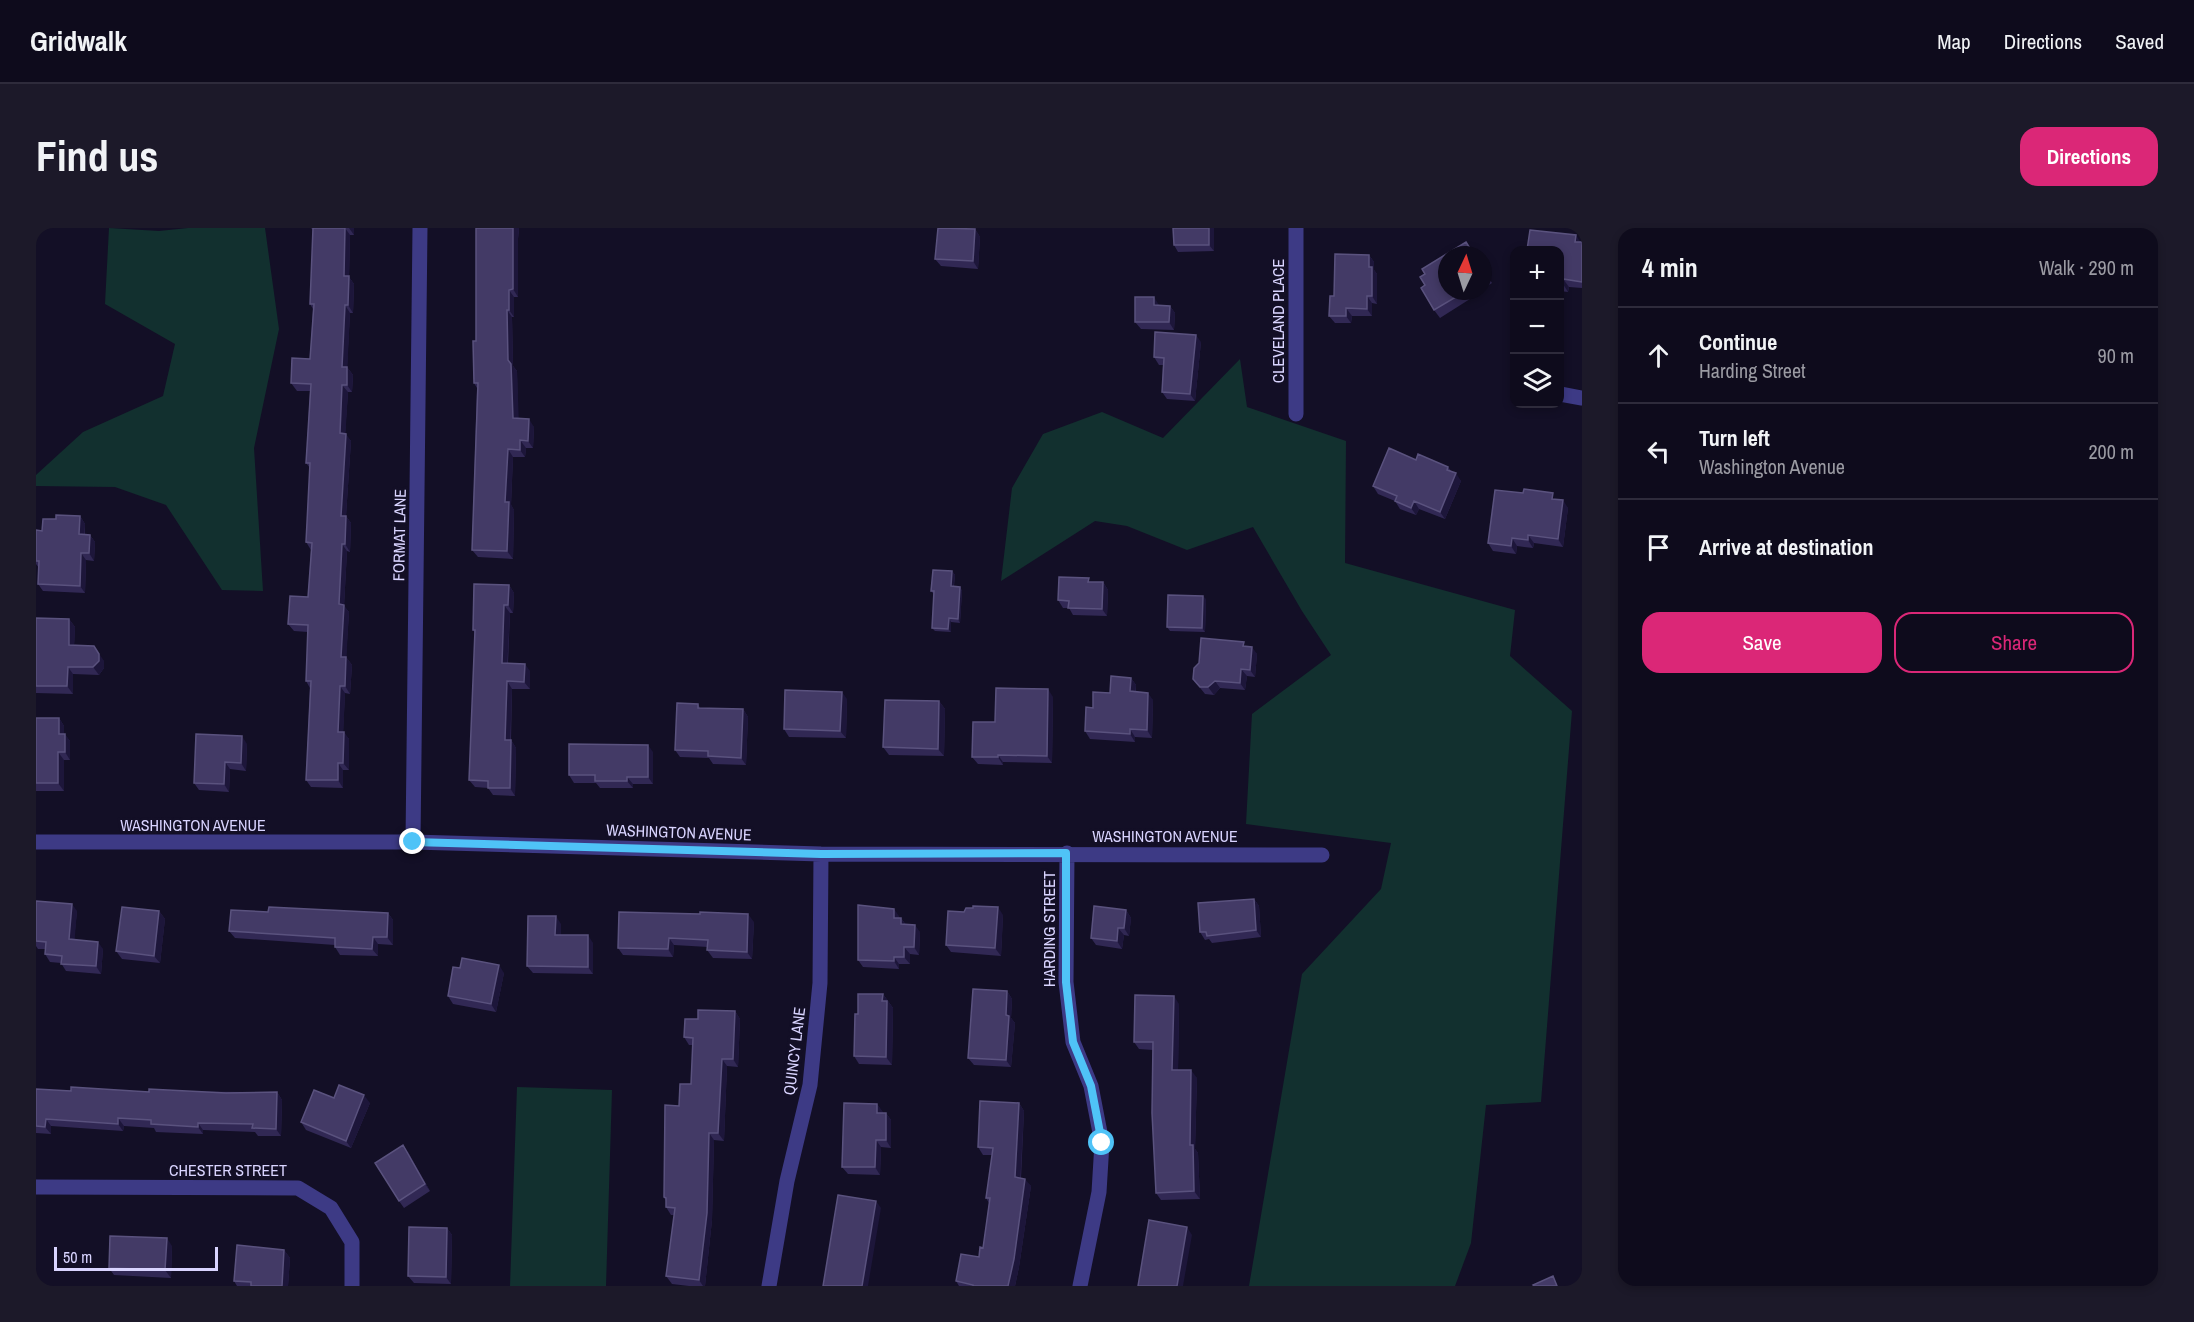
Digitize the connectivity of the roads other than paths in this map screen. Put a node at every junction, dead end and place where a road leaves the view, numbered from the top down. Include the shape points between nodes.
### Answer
1 (420, 228) edge
2 (1296, 228) edge
3 (1564, 395) edge
4 (1582, 398) edge
5 (1296, 414) dead end
6 (36, 842) edge
7 (413, 842) junction
8 (1066, 853) junction
9 (821, 854) junction
10 (1322, 855) dead end
11 (36, 1187) edge
12 (352, 1286) edge
13 (770, 1286) edge
14 (1080, 1286) edge

1 - 7 street, FORMAT LANE
2 - 5 street, CLEVELAND PLACE
3 - 4 street
6 - 7 street, WASHINGTON AVENUE
7 - 9 street, WASHINGTON AVENUE
8 - 9 street, WASHINGTON AVENUE
8 - 10 street, WASHINGTON AVENUE
8 - 14 street, HARDING STREET via 1066,982 1073,1042 1091,1086 1102,1143 1098,1192
9 - 13 street, QUINCY LANE via 820,983 810,1085 787,1181
11 - 12 street, CHESTER STREET via 298,1188 331,1208 352,1242

